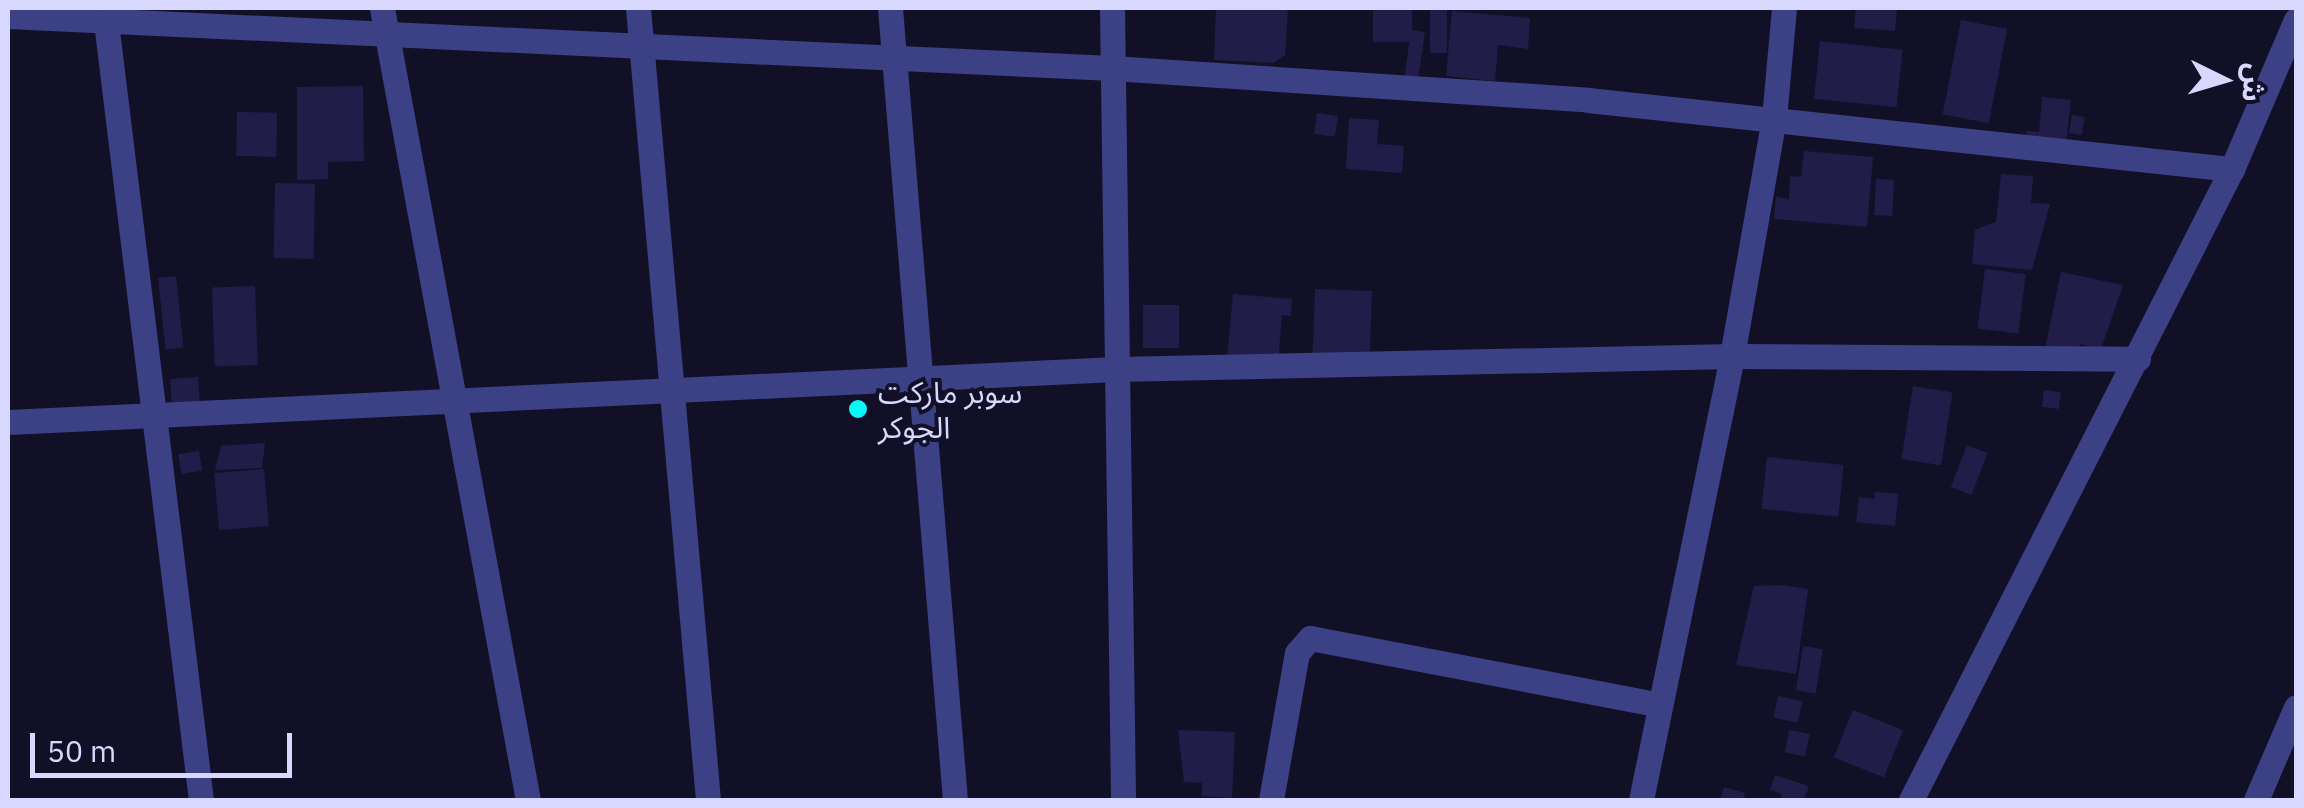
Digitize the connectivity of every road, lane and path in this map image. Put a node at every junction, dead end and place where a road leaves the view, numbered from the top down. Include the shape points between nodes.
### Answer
1 (382, 8) edge
2 (638, 8) edge
3 (890, 8) edge
4 (1112, 8) edge
5 (1784, 8) edge
6 (8, 16) edge
7 (2296, 20) edge
8 (106, 22) junction
9 (386, 34) junction
10 (640, 43) junction
11 (894, 60) junction
12 (1112, 68) junction
13 (1774, 118) junction
14 (2232, 169) junction
15 (1732, 356) junction
16 (2138, 358) junction
17 (1116, 369) junction
18 (920, 375) junction
19 (672, 388) junction
20 (454, 397) junction
21 (153, 412) junction
22 (8, 422) edge
23 (1660, 704) junction
24 (2296, 706) edge
25 (201, 800) edge
26 (528, 800) edge
27 (708, 800) edge
28 (954, 800) edge
29 (1123, 800) edge
30 (1271, 800) edge
31 (1641, 800) edge
32 (1911, 800) edge
33 (2256, 800) edge

1 - 9 street
2 - 10 street
3 - 11 street
4 - 12 street
5 - 13 street
6 - 8 street
7 - 14 street
8 - 9 street
8 - 21 street
9 - 10 street
9 - 20 street
10 - 11 street
10 - 19 street
11 - 12 street
11 - 18 street
12 - 13 street
12 - 17 street
13 - 14 street
13 - 15 street
14 - 16 street
15 - 16 street
15 - 17 street
15 - 23 street
16 - 32 street
17 - 18 street
17 - 29 street
18 - 19 street
18 - 28 street
19 - 20 street
19 - 27 street
20 - 21 street
20 - 26 street
21 - 22 street
21 - 25 street
23 - 30 street via 1310,638 1297,653
23 - 31 street
24 - 33 street

